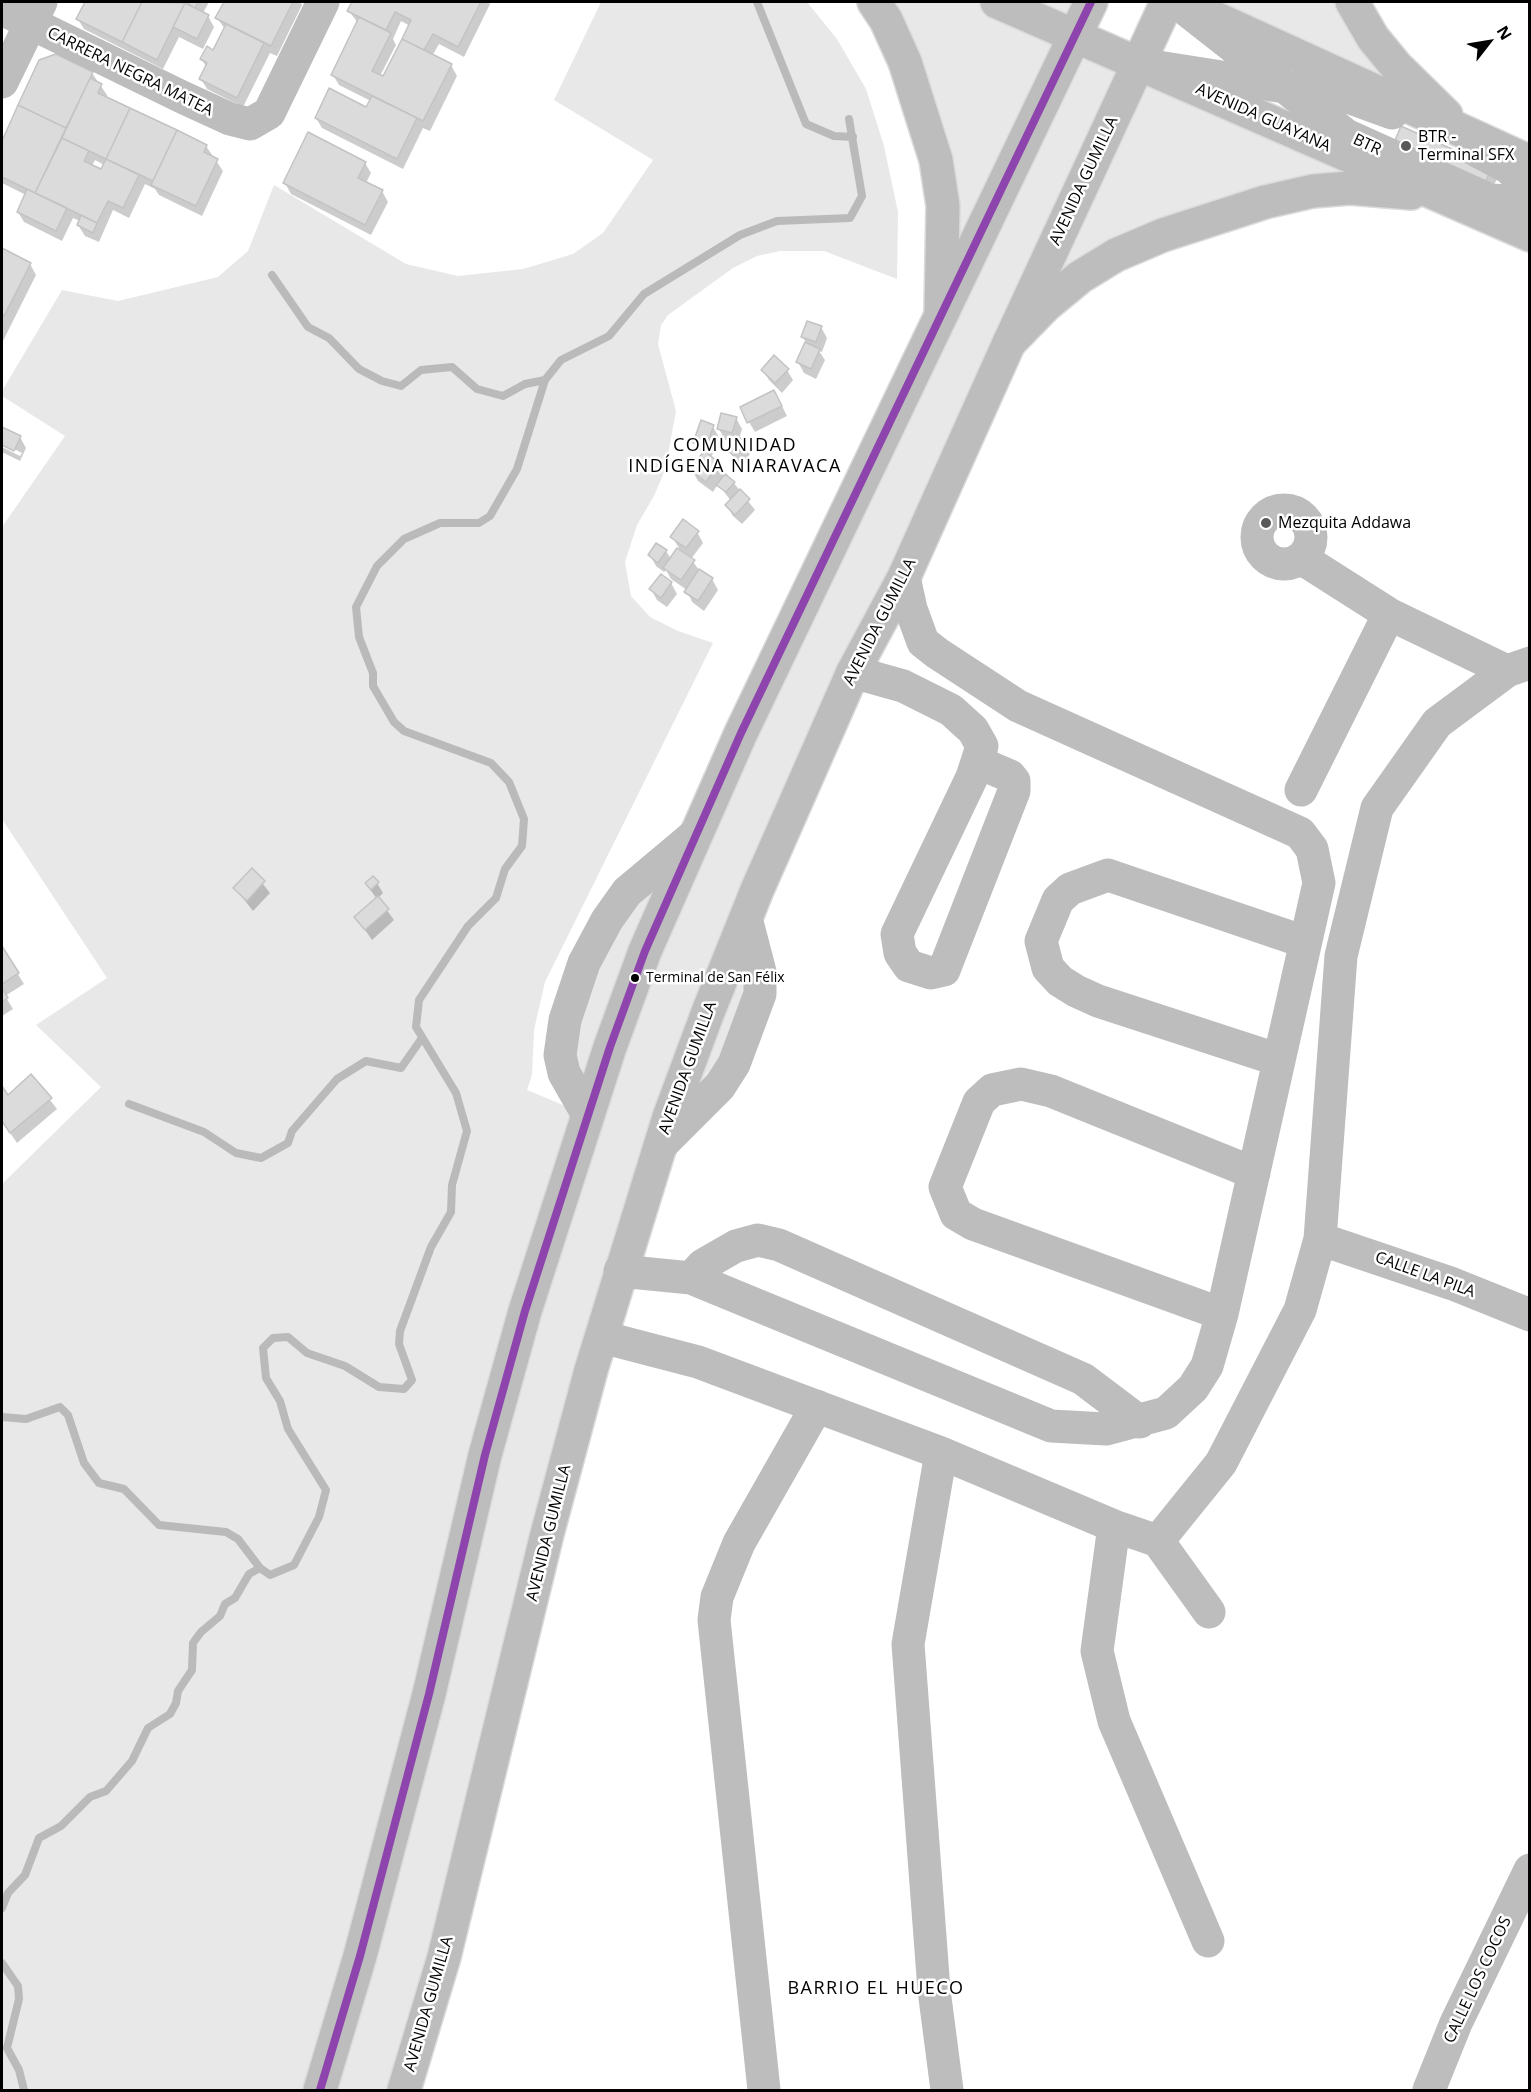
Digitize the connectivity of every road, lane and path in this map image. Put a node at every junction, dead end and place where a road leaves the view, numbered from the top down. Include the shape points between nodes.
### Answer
1 (323, 2) edge
2 (874, 2) edge
3 (998, 2) edge
4 (1091, 2) edge
5 (1167, 2) edge
6 (1178, 2) edge
7 (1352, 2) edge
8 (24, 11) edge
9 (1074, 35) junction
10 (1138, 64) junction
11 (2, 82) edge
12 (1283, 87) junction
13 (1462, 131) junction
14 (1530, 162) edge
15 (1530, 189) edge
16 (1440, 196) junction
17 (1530, 202) edge
18 (1530, 235) edge
19 (941, 312) junction
20 (1009, 343) junction
21 (1301, 558) dead end
22 (904, 577) junction
23 (1389, 614) junction
24 (1519, 667) edge
25 (853, 672) junction
26 (1018, 706) junction
27 (980, 754) junction
28 (1302, 790) dead end
29 (695, 835) junction
30 (746, 918) junction
31 (1305, 942) junction
32 (1279, 1060) junction
33 (588, 1115) junction
34 (661, 1145) junction
35 (1254, 1173) junction
36 (1320, 1239) junction
37 (620, 1271) junction
38 (691, 1278) junction
39 (1222, 1314) junction
40 (1530, 1315) edge
41 (602, 1337) junction
42 (817, 1406) junction
43 (1140, 1422) junction
44 (940, 1453) junction
45 (1114, 1526) junction
46 (1158, 1541) junction
47 (1209, 1612) dead end
48 (1530, 1870) edge
49 (1208, 1941) dead end
50 (320, 2091) edge
51 (404, 2091) edge
52 (765, 2091) edge
53 (947, 2091) edge
54 (1429, 2091) edge

1 - 8 main road, CARRERA NEGRA MATEA via 277,99 261,120 250,124 230,119
2 - 19 main road via 905,63 936,160 943,206
3 - 9 main road, AVENIDA GUAYANA
4 - 9 main road
5 - 10 main road, AVENIDA GUMILLA
6 - 12 main road, BTR
6 - 13 main road
7 - 13 main road via 1373,38 1396,66
8 - 11 main road
9 - 10 main road, AVENIDA GUAYANA
9 - 19 main road
10 - 12 main road, BTR
10 - 16 main road, AVENIDA GUAYANA
10 - 20 main road, AVENIDA GUMILLA
12 - 15 main road, BTR via 1373,105 1499,161
12 - 17 main road, BTR via 1346,135 1383,153 1490,200
13 - 14 main road
16 - 18 main road, AVENIDA GUAYANA
16 - 20 main road via 1350,188 1313,191 1220,215 1116,255 1089,271 1046,305
19 - 29 main road
20 - 22 main road, AVENIDA GUMILLA
21 - 23 main road
22 - 25 main road, AVENIDA GUMILLA
22 - 26 main road via 923,642
23 - 24 main road
23 - 28 main road
24 - 36 main road via 1437,723 1377,808 1341,956
25 - 27 main road via 903,686 951,710 973,730
25 - 30 main road, AVENIDA GUMILLA
26 - 27 main road
26 - 31 main road via 1300,833 1312,849 1319,883
27 - 27 main road via 897,934 900,952 909,966 931,973 944,970 1014,791 1010,776
29 - 33 main road via 645,951
29 - 33 main road via 627,892 606,920 584,963 565,1020 560,1055 564,1072
30 - 34 main road, AVENIDA GUMILLA
30 - 34 main road via 760,972 760,994 734,1064 720,1086
31 - 32 main road
31 - 32 main road via 1108,876 1079,885 1058,900 1041,941 1047,968 1076,991
32 - 35 main road
33 - 50 main road via 525,1311 485,1455 429,1694
34 - 37 main road, AVENIDA GUMILLA
35 - 39 main road
35 - 39 main road via 1050,1091 1022,1084 992,1090 979,1102 945,1187 956,1214 973,1224
36 - 40 main road, CALLE LA PILA via 1454,1284
36 - 46 main road via 1300,1310 1221,1463
37 - 38 main road
37 - 41 main road, AVENIDA GUMILLA
38 - 43 main road via 1051,1426 1106,1429
38 - 43 main road via 704,1265 736,1246 758,1240 779,1245 1083,1379
39 - 43 main road via 1207,1366 1193,1389 1166,1413
41 - 42 main road via 698,1362
41 - 51 main road, AVENIDA GUMILLA via 548,1534 447,1946
42 - 44 main road
42 - 52 main road via 739,1543 717,1597 714,1620
44 - 45 main road
44 - 53 main road via 908,1644 934,1990
45 - 46 main road
45 - 49 main road via 1097,1651 1114,1721
46 - 47 main road
48 - 54 main road, CALLE LOS COCOS via 1456,2023

